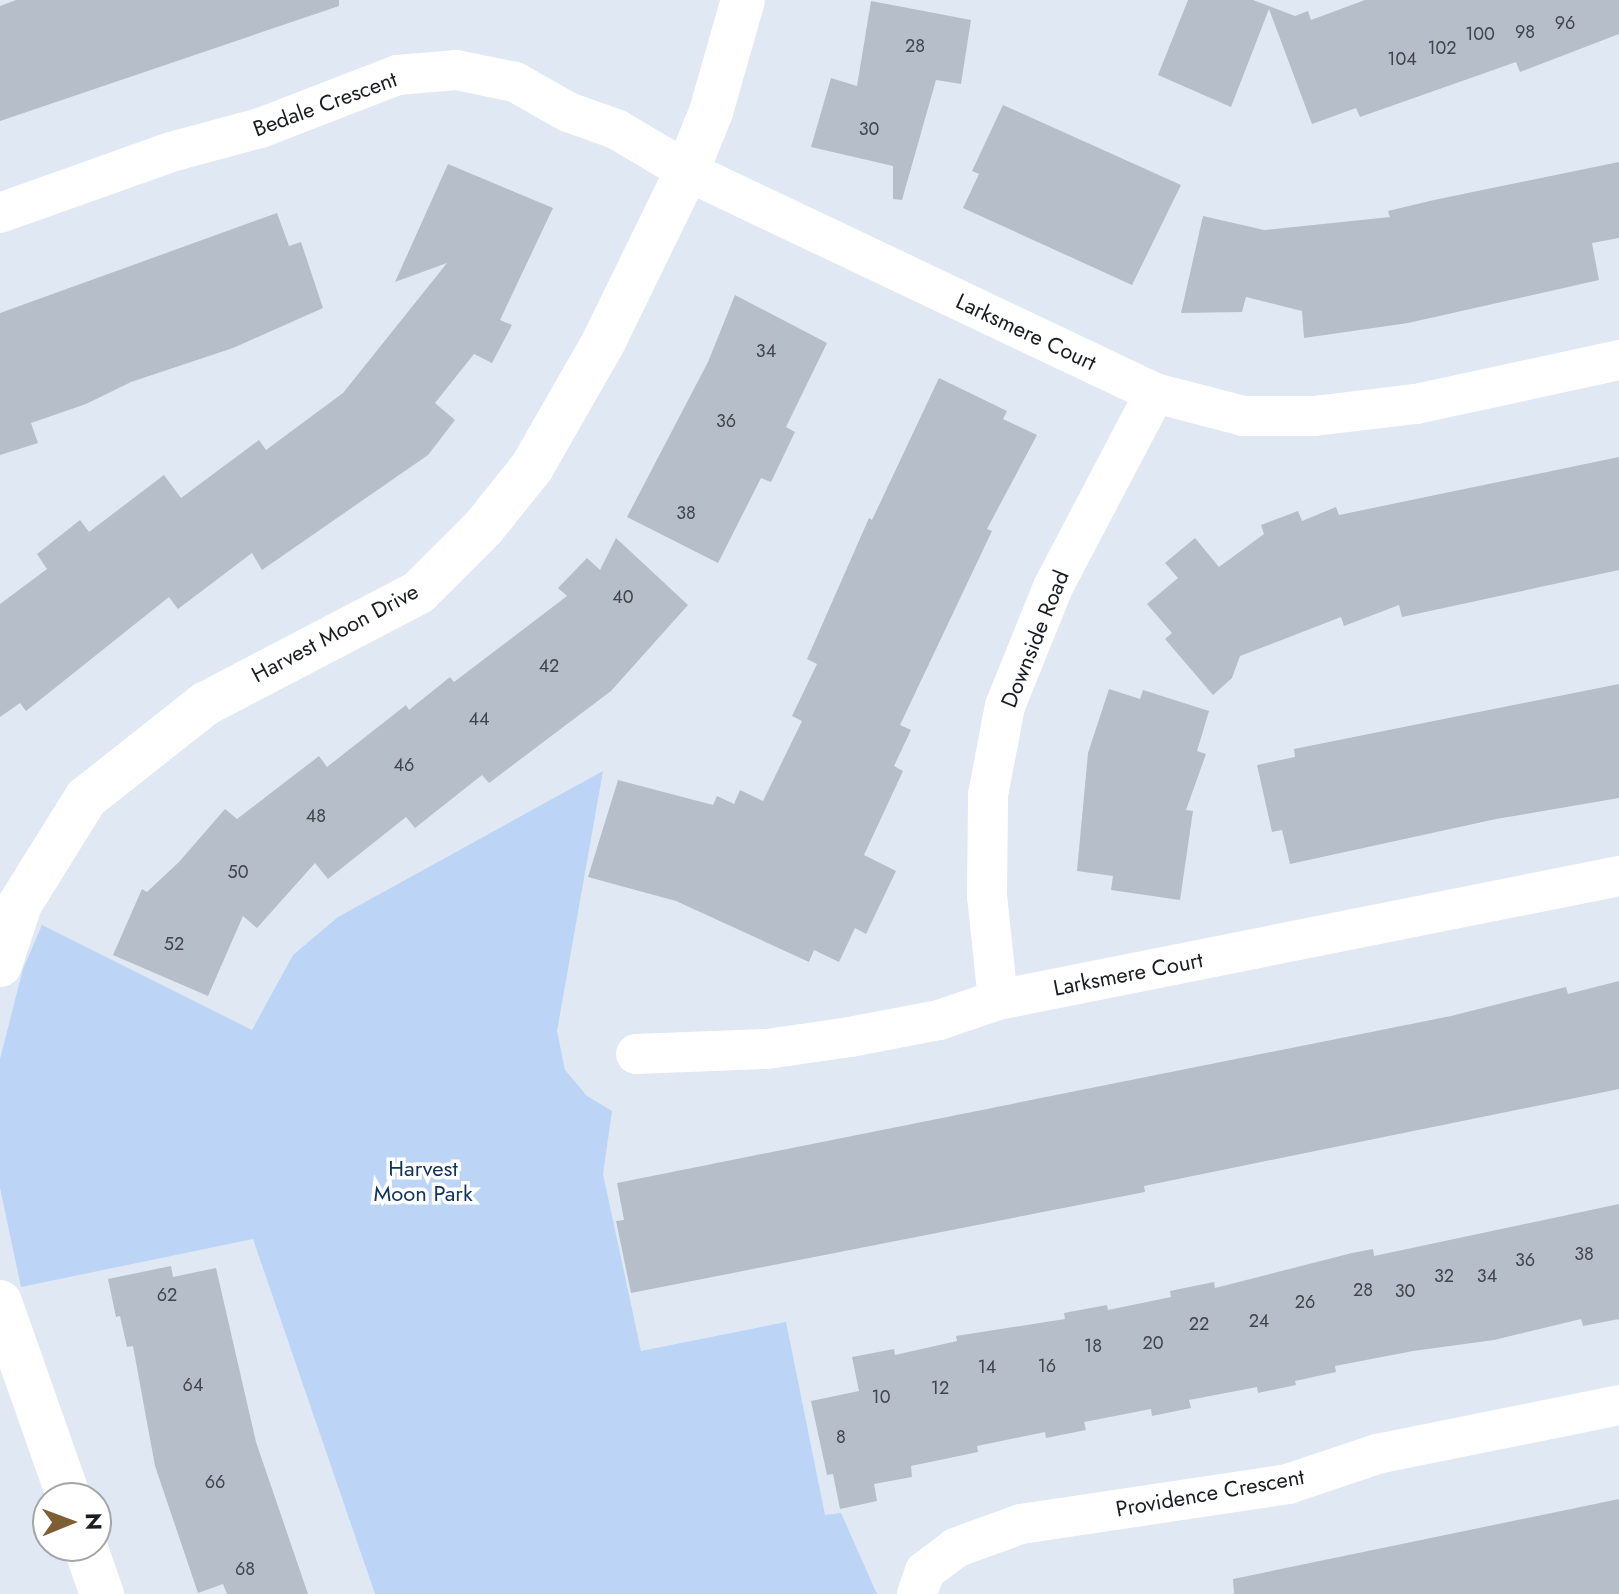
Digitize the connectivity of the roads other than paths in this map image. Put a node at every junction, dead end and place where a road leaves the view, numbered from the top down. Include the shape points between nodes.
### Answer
1 (743, 0) edge
2 (687, 171) junction
3 (0, 213) edge
4 (1619, 360) edge
5 (1155, 393) junction
6 (1619, 876) edge
7 (0, 965) edge
8 (998, 1000) junction
9 (636, 1054) dead end
10 (0, 1302) edge
11 (1619, 1405) edge
12 (63, 1482) edge
13 (91, 1562) edge
14 (102, 1594) edge
15 (917, 1594) edge

1 - 2 street, Harvest Moon Drive via 711,112
2 - 3 street, Bedale Crescent via 616,129 568,112 515,82 456,70 397,75 260,128 171,152
2 - 5 street, Larksmere Court
2 - 7 street, Harvest Moon Drive via 603,343 532,467 484,527 419,592 205,704 86,798 20,904
4 - 5 street, Larksmere Court via 1416,404 1314,416 1243,416
5 - 8 street, Downside Road via 1053,587 1005,706 988,795 987,896
6 - 8 street, Larksmere Court
8 - 9 street, Larksmere Court via 939,1020 850,1037 767,1049
10 - 12 street
11 - 15 street, Providence Crescent via 1377,1454 1288,1484 1021,1524 955,1548 925,1571
13 - 14 street

